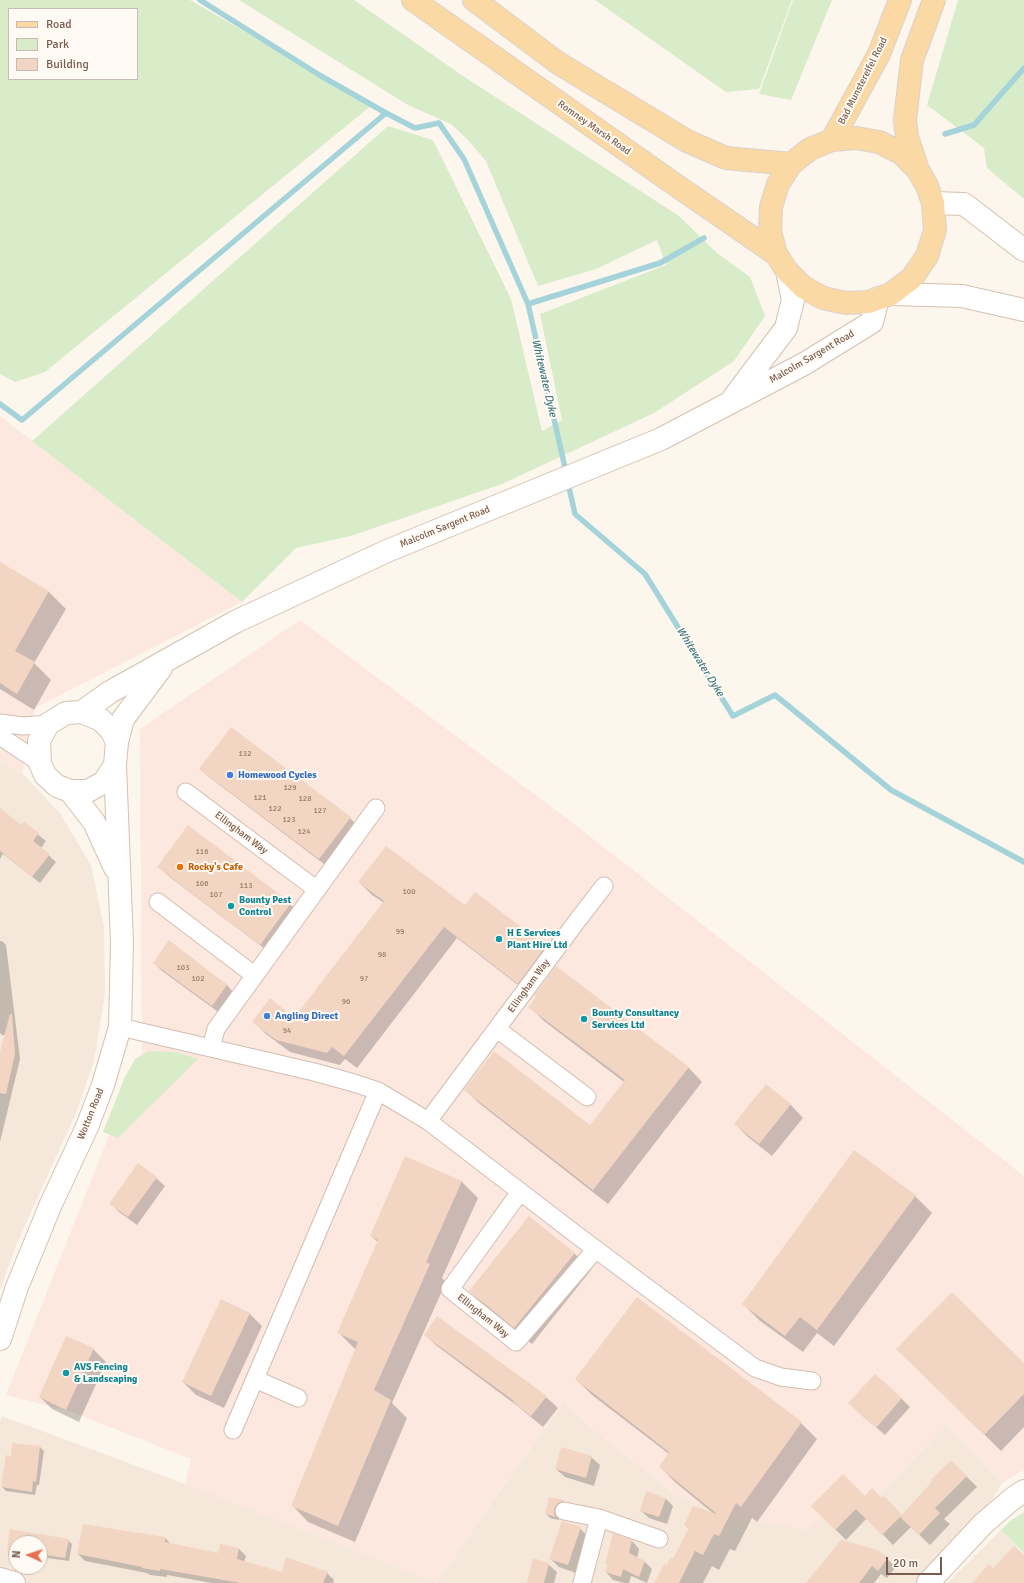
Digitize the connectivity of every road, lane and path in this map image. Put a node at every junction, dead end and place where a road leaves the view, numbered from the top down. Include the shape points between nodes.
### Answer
1 (413, 0) edge
2 (474, 0) edge
3 (900, 0) edge
4 (934, 0) edge
5 (832, 140) junction
6 (791, 164) junction
7 (918, 170) junction
8 (933, 203) junction
9 (1024, 250) edge
10 (782, 262) junction
11 (885, 296) junction
12 (1024, 310) edge
13 (730, 403) junction
14 (165, 663) junction
15 (82, 712) junction
16 (0, 723) edge
17 (48, 724) junction
18 (0, 736) edge
19 (117, 742) junction
20 (40, 763) junction
21 (116, 765) junction
22 (70, 791) junction
23 (186, 792) dead end
24 (376, 808) dead end
25 (119, 876) junction
26 (604, 886) dead end
27 (316, 889) junction
28 (158, 902) dead end
29 (254, 975) junction
30 (120, 1027) junction
31 (497, 1029) junction
32 (211, 1048) junction
33 (378, 1091) junction
34 (586, 1097) dead end
35 (428, 1121) junction
36 (520, 1192) junction
37 (596, 1250) junction
38 (0, 1339) edge
39 (255, 1379) junction
40 (812, 1381) dead end
41 (298, 1398) dead end
42 (233, 1430) dead end
43 (1024, 1491) edge
44 (564, 1511) dead end
45 (599, 1518) junction
46 (658, 1539) dead end
47 (0, 1578) edge
48 (14, 1583) edge
49 (582, 1583) edge
50 (928, 1583) edge

1 - 10 main road, Romney Marsh Road
2 - 6 main road via 558,63 687,141 726,158
3 - 5 main road, Bad Munstereifel Road via 879,54
4 - 7 main road via 912,60 905,120 907,137
5 - 6 main road via 810,149
5 - 7 main road via 856,138 879,142 901,153
6 - 10 main road via 778,184 771,207 770,231
7 - 8 main road
8 - 9 street via 964,204
8 - 11 main road via 935,230 928,256 912,278
10 - 11 main road, Romney Marsh Road via 803,287 823,298 846,303 868,302
10 - 13 street, Malcolm Sargent Road via 793,300 786,328
11 - 12 street via 962,296
11 - 13 street, Malcolm Sargent Road via 872,322 804,364
13 - 14 street, Malcolm Sargent Road via 661,440 387,551 235,622
14 - 15 street, Malcolm Sargent Road via 110,692
14 - 19 street, Malcolm Sargent Road via 123,719
15 - 17 street via 66,713
15 - 19 street via 102,720
16 - 17 street via 23,726
17 - 20 street via 39,741
18 - 20 street, Wotton Road
19 - 21 street, Wotton Road
20 - 22 street, Wotton Road via 46,775 57,786
21 - 22 street via 104,782 88,790
21 - 25 street, Wotton Road
22 - 25 street, Wotton Road via 94,822
23 - 27 street, Ellingham Way
24 - 27 street
25 - 30 street, Wotton Road via 122,943
26 - 31 street, Ellingham Way
27 - 29 street
28 - 29 street
29 - 32 street via 216,1029
30 - 32 street
30 - 38 street, Wotton Road via 103,1086 17,1286
31 - 34 street
31 - 35 street, Ellingham Way
32 - 33 street
33 - 35 street
33 - 39 street
35 - 36 street
36 - 37 street
36 - 37 street, Ellingham Way via 450,1289 516,1342
37 - 40 street via 754,1368 781,1377
39 - 41 street
39 - 42 street
43 - 50 street via 983,1524
44 - 45 street
45 - 46 street
45 - 49 street
47 - 48 street

